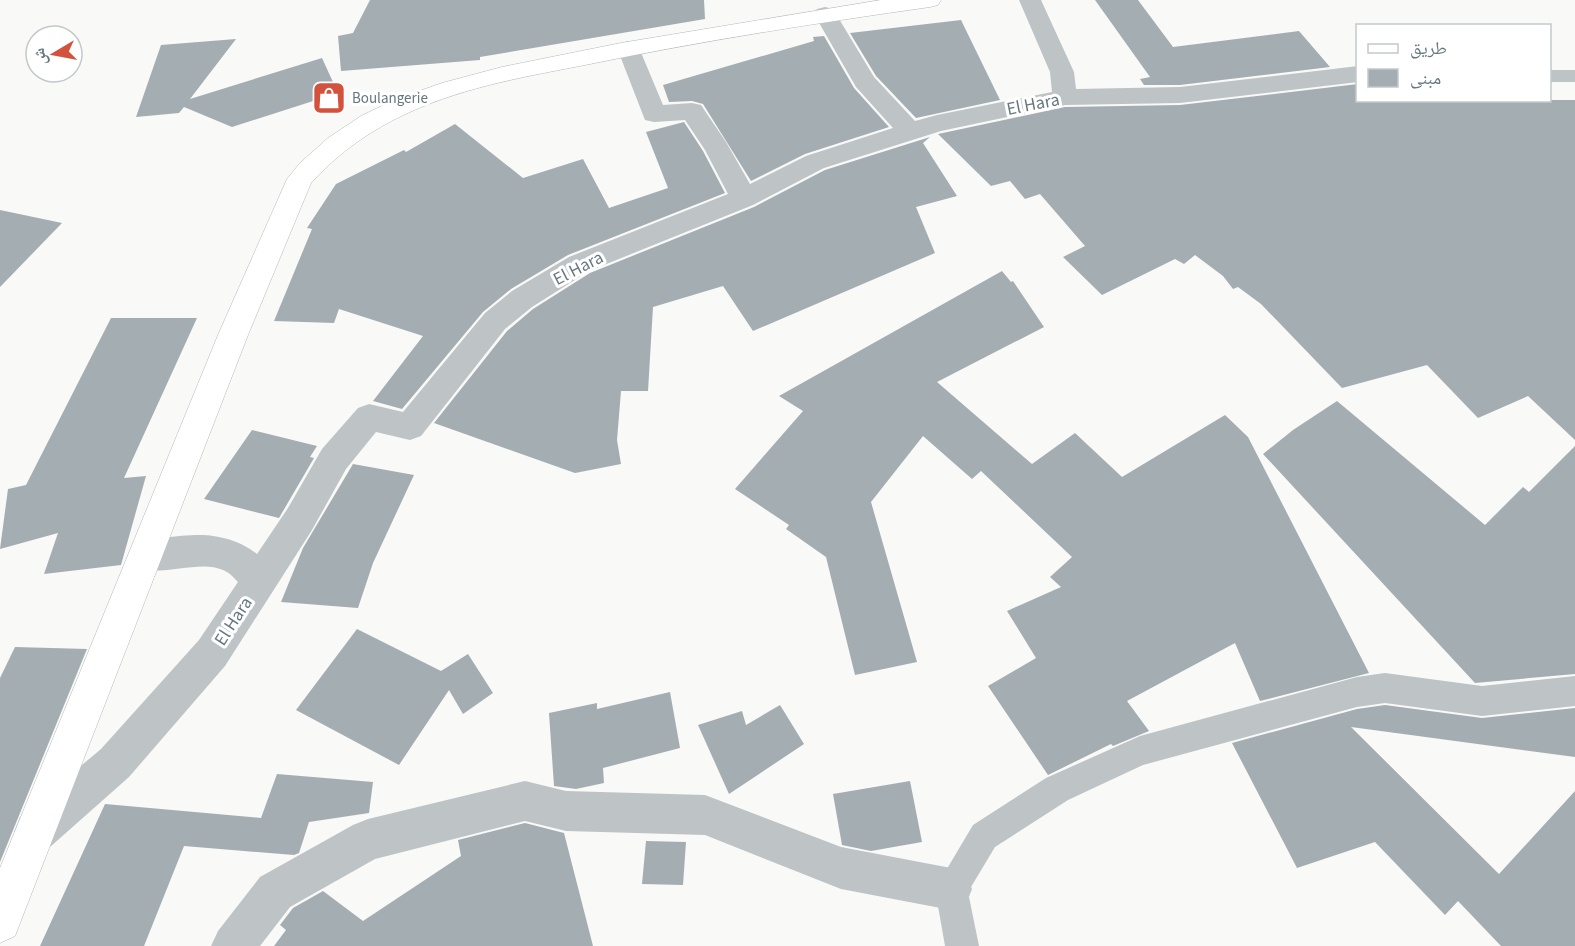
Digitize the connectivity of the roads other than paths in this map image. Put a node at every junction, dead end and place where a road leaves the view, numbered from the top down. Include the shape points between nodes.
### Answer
1 (930, 0) edge
2 (1030, 0) edge
3 (825, 14) junction
4 (629, 48) junction
5 (1356, 74) edge
6 (1551, 76) edge
7 (1575, 76) edge
8 (1065, 97) junction
9 (910, 132) junction
10 (744, 198) junction
11 (145, 556) junction
12 (261, 578) junction
13 (1575, 691) edge
14 (35, 832) junction
15 (951, 889) junction
16 (0, 921) edge
17 (233, 946) edge
18 (962, 946) edge

1 - 3 main road
2 - 8 street via 1062,72
3 - 4 main road
3 - 9 street via 865,82
4 - 10 street via 654,114 692,111
4 - 11 main road via 426,96 382,115 318,158 300,179 228,346
5 - 8 street, El Hara via 1180,95
6 - 7 lane
8 - 9 street, El Hara
9 - 10 street, El Hara via 815,162
10 - 12 street, El Hara via 579,264 522,299 495,321 410,427 369,417 334,459
11 - 12 street via 212,551 234,557
11 - 14 main road
12 - 14 street, El Hara via 212,653 115,764
13 - 15 lane via 1482,701 1385,688 1140,752 1057,789 984,836
14 - 16 main road
15 - 17 street via 841,868 705,815 566,811 525,801 368,840 275,892
15 - 18 lane

